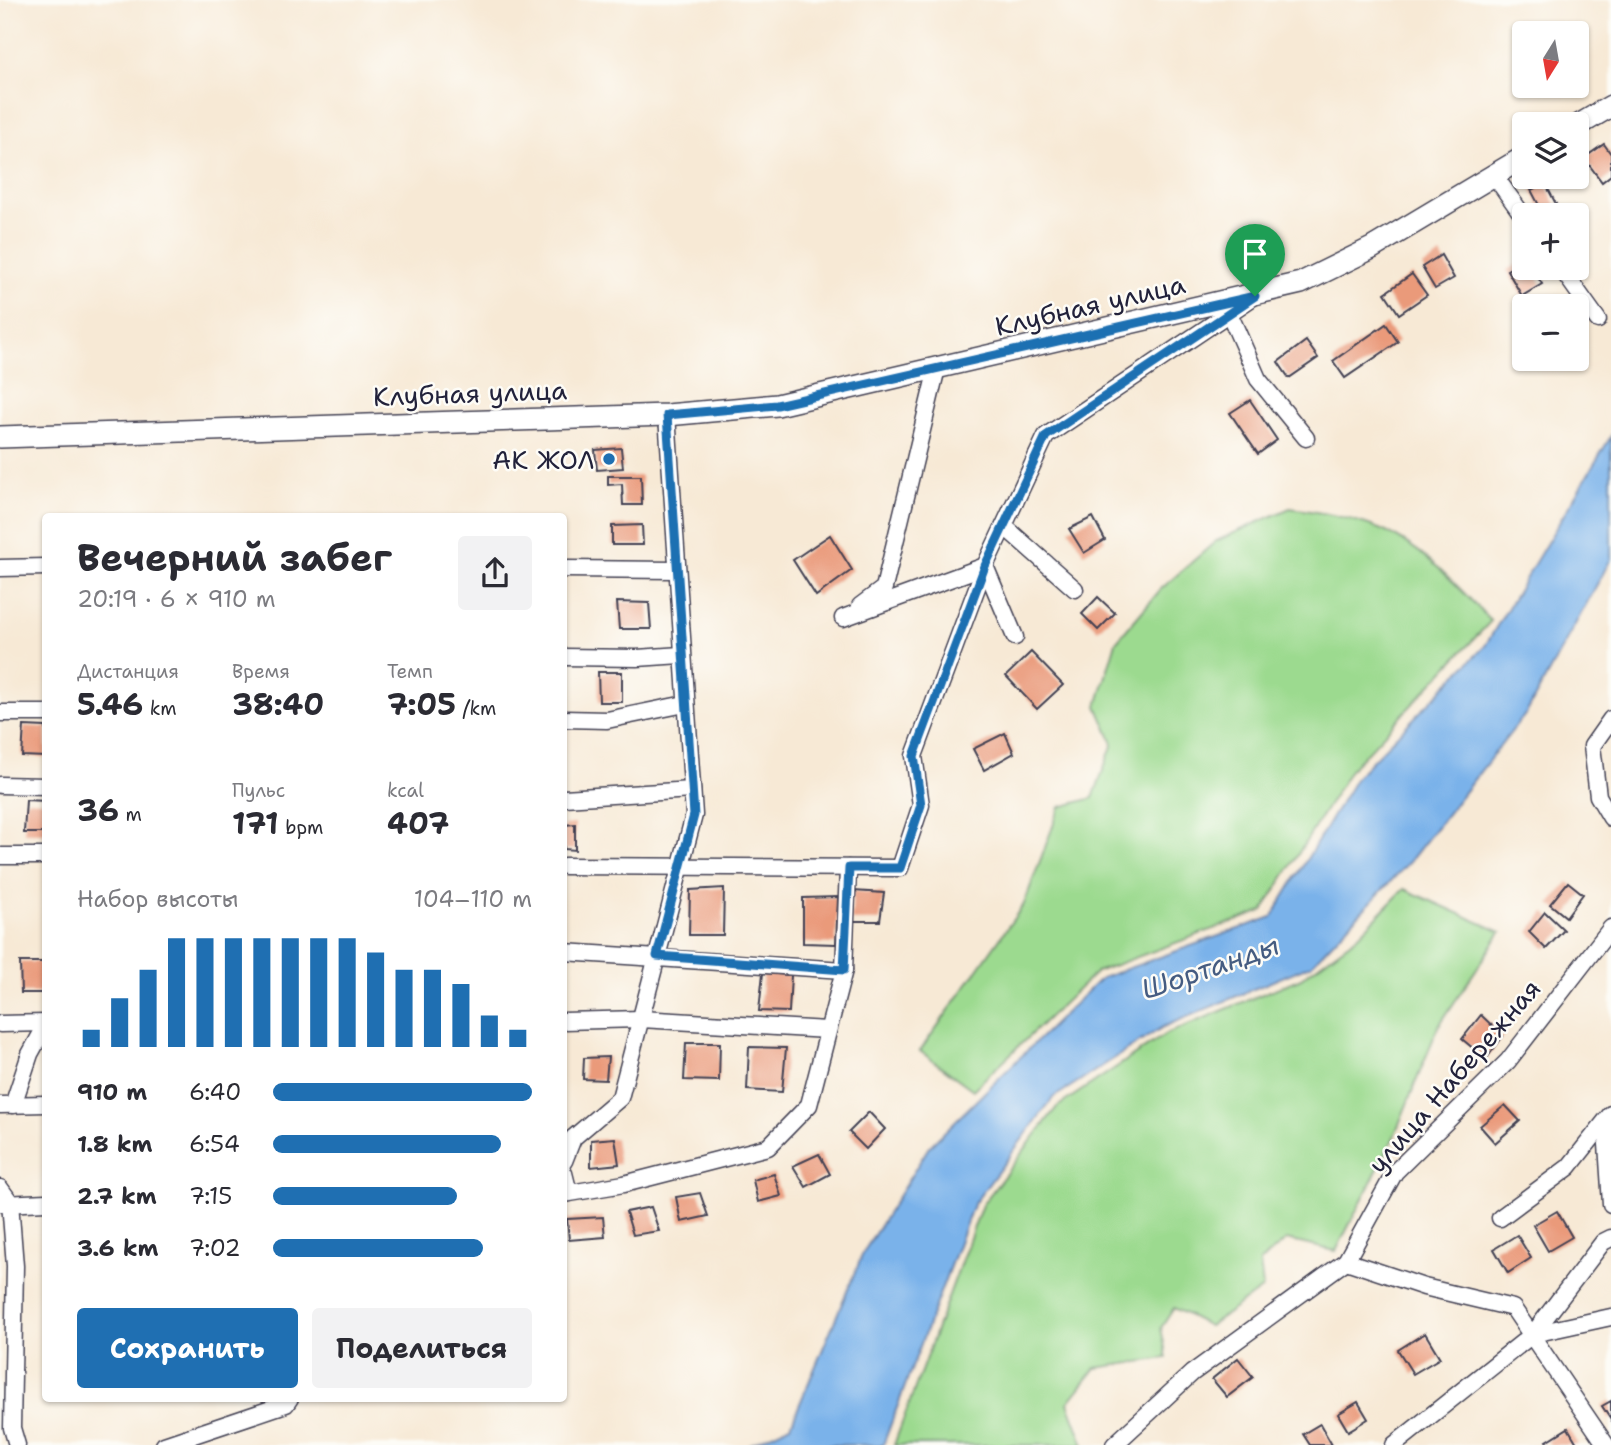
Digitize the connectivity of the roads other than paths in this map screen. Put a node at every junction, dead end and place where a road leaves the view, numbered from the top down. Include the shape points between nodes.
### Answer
1 (1611, 106) edge
2 (1589, 119) edge
3 (1512, 165) edge
4 (1494, 175) junction
5 (1514, 203) edge
6 (1570, 280) edge
7 (1255, 296) junction
8 (1229, 313) junction
9 (1598, 320) dead end
10 (937, 368) junction
11 (667, 415) junction
12 (0, 437) edge
13 (1306, 438) dead end
14 (1004, 526) junction
15 (985, 566) junction
16 (42, 567) edge
17 (0, 568) edge
18 (567, 569) edge
19 (676, 570) junction
20 (1075, 589) dead end
21 (1015, 637) dead end
22 (681, 655) junction
23 (567, 657) edge
24 (685, 704) junction
25 (0, 713) edge
26 (42, 713) edge
27 (567, 719) edge
28 (1611, 719) edge
29 (0, 785) edge
30 (42, 786) edge
31 (692, 790) junction
32 (567, 798) edge
33 (1611, 818) edge
34 (0, 856) edge
35 (42, 856) edge
36 (567, 866) edge
37 (849, 868) junction
38 (680, 869) junction
39 (1611, 928) edge
40 (567, 952) edge
41 (657, 956) junction
42 (844, 970) junction
43 (641, 1019) junction
44 (567, 1021) edge
45 (0, 1024) edge
46 (42, 1024) edge
47 (827, 1030) junction
48 (42, 1032) edge
49 (42, 1104) edge
50 (6, 1105) edge
51 (1611, 1114) edge
52 (1611, 1131) edge
53 (567, 1153) edge
54 (0, 1188) edge
55 (567, 1194) edge
56 (42, 1202) edge
57 (5, 1204) edge
58 (1611, 1205) edge
59 (1500, 1218) dead end
60 (1611, 1238) edge
61 (1346, 1261) junction
62 (1611, 1317) edge
63 (1534, 1334) junction
64 (287, 1402) edge
65 (17, 1445) edge
66 (163, 1445) edge
67 (1114, 1445) edge
68 (1394, 1445) edge
69 (1606, 1445) edge

1 - 2 street
3 - 4 street, Клубная улица
4 - 5 street
4 - 7 street, Клубная улица via 1372,248 1301,283
6 - 9 street
7 - 8 street, Клубная улица
7 - 10 street, Клубная улица
8 - 13 street via 1258,379
8 - 14 street, Клубная улица via 1046,436
10 - 11 street, Клубная улица via 777,405
10 - 15 street via 884,588 844,618
11 - 12 street, Клубная улица
11 - 19 street
14 - 15 street, Клубная улица
14 - 20 street
15 - 21 street
15 - 37 street, Клубная улица via 914,756 921,805 900,868
16 - 17 street
18 - 19 street
19 - 22 street
22 - 23 street
22 - 24 street
24 - 27 street via 607,720
24 - 31 street
25 - 26 street
28 - 33 street via 1592,746 1598,796
29 - 30 street
31 - 32 street
31 - 38 street via 694,815
34 - 35 street
36 - 38 street
37 - 38 street
37 - 42 street
38 - 41 street
39 - 61 street, улица Набережная via 1508,1060 1395,1172
40 - 41 street
41 - 42 street
41 - 43 street
42 - 47 street
43 - 44 street
43 - 47 street
43 - 53 street via 620,1098 573,1138
45 - 46 street
47 - 55 street via 809,1105 768,1147
48 - 50 street
49 - 50 street
51 - 59 street via 1569,1167
52 - 58 street via 1607,1144
54 - 57 street
56 - 57 street
57 - 65 street via 15,1266 12,1429
60 - 63 street via 1603,1242
61 - 63 street via 1424,1287 1513,1308
61 - 67 street, улица Набережная via 1192,1373
62 - 63 street
63 - 68 street
63 - 69 street
64 - 66 street

